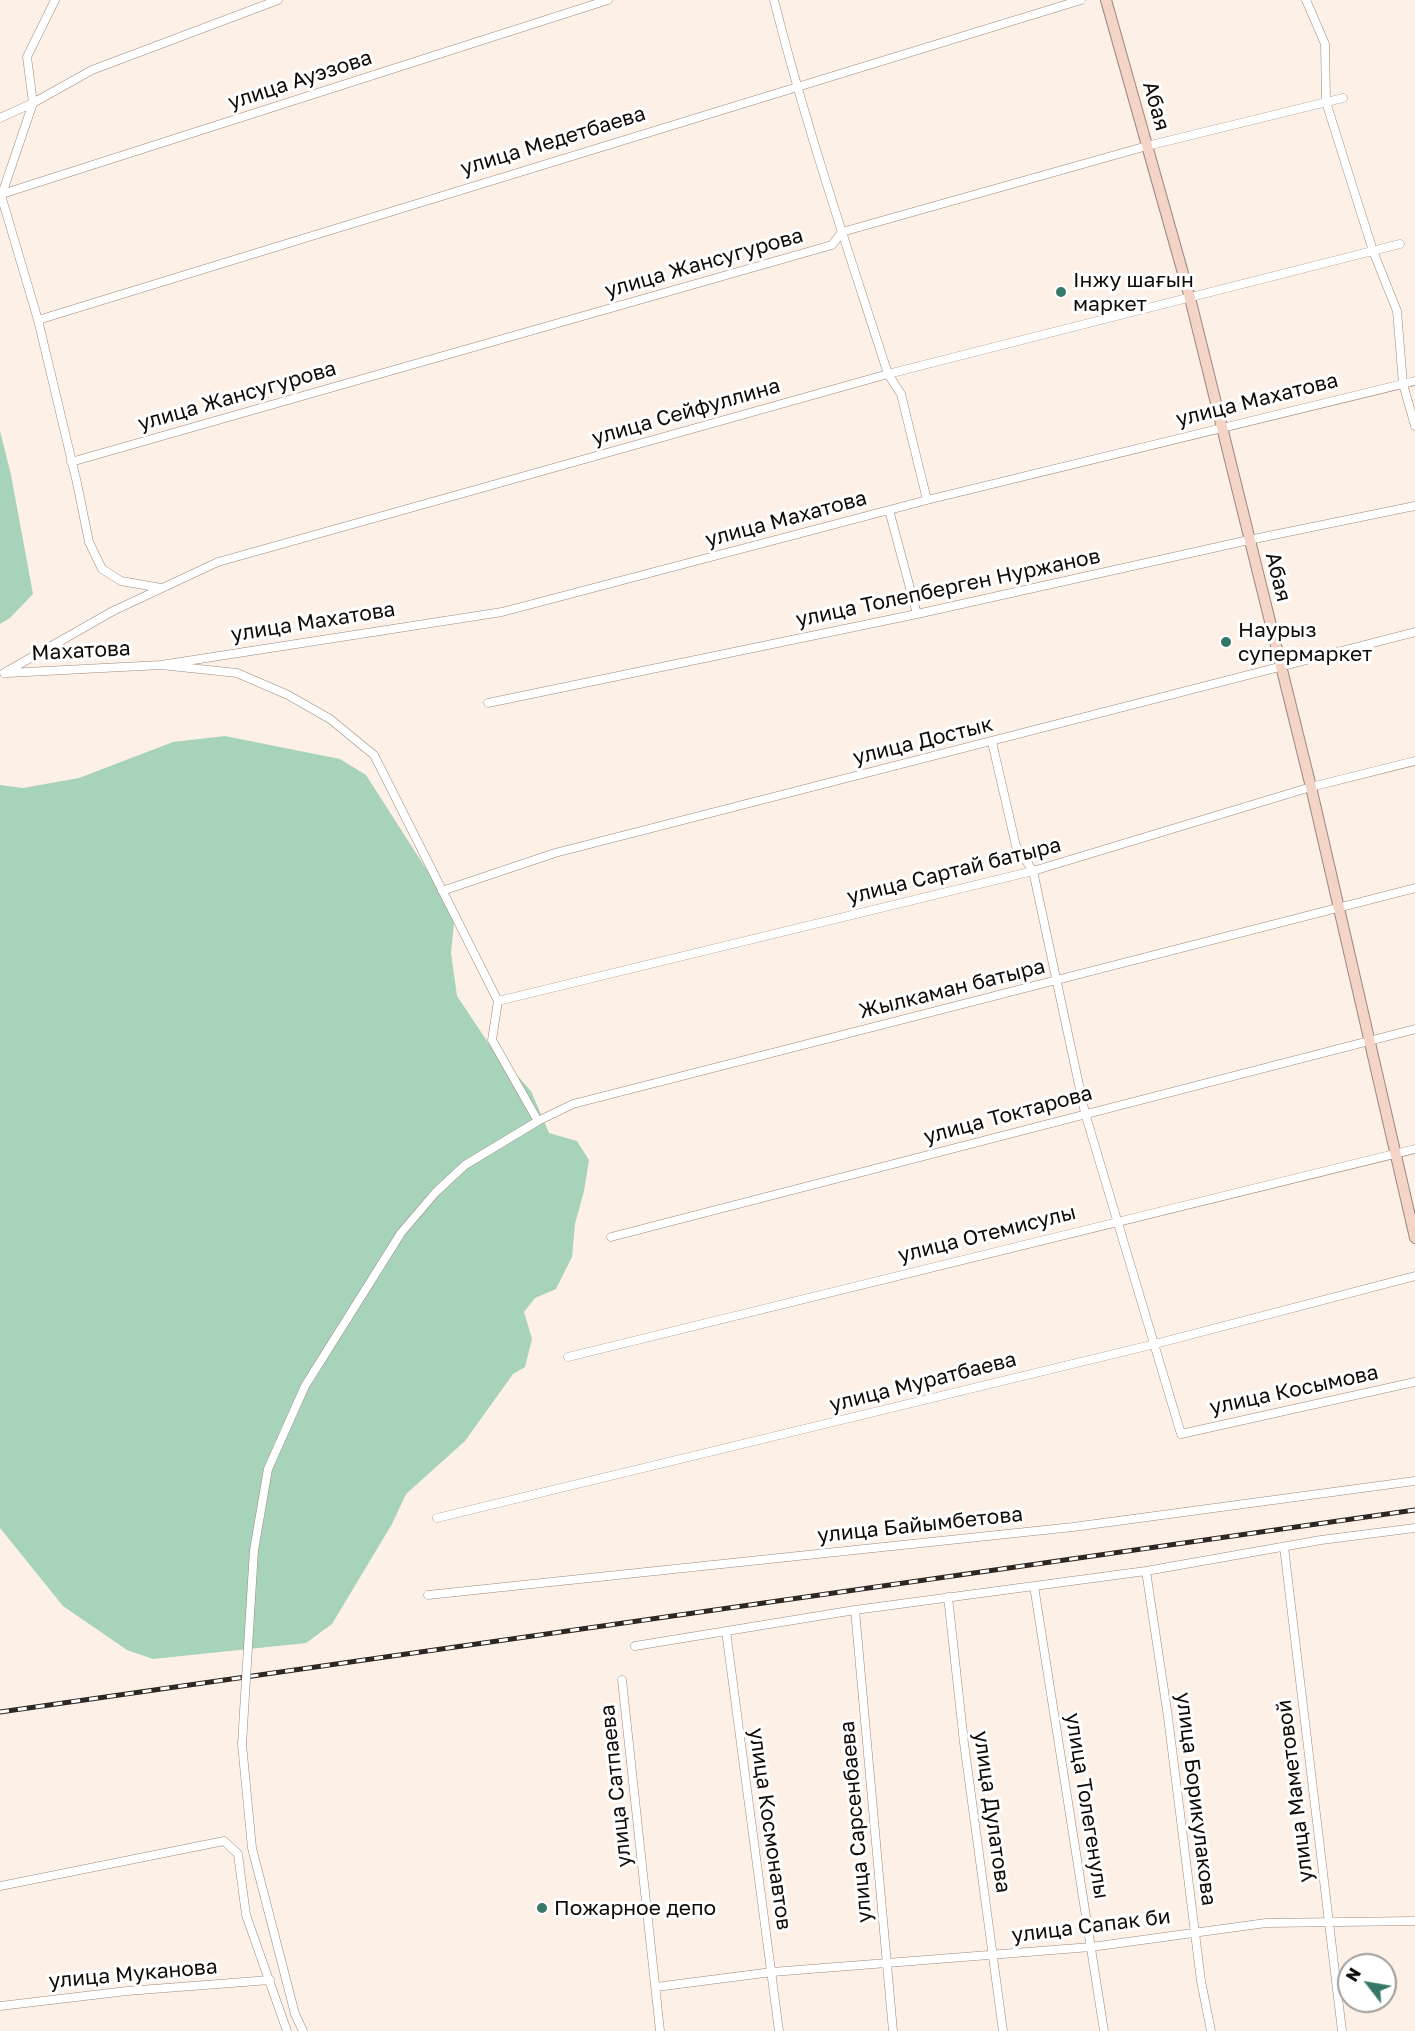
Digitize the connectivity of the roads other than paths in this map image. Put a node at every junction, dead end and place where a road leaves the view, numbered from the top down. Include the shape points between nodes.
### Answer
1 (55, 0) edge
2 (278, 0) edge
3 (608, 0) edge
4 (774, 0) edge
5 (1080, 0) edge
6 (1106, 0) edge
7 (1306, 0) edge
8 (796, 85) junction
9 (1343, 98) dead end
10 (1326, 102) junction
11 (33, 103) junction
12 (0, 117) edge
13 (1147, 146) junction
14 (1, 193) edge
15 (842, 232) junction
16 (1400, 244) dead end
17 (1373, 251) junction
18 (1190, 298) junction
19 (38, 320) junction
20 (888, 374) junction
21 (1415, 381) edge
22 (1403, 384) junction
23 (1415, 426) edge
24 (1221, 427) junction
25 (71, 462) junction
26 (927, 500) junction
27 (1415, 506) edge
28 (889, 510) junction
29 (1249, 540) junction
30 (161, 588) junction
31 (917, 614) junction
32 (1415, 632) edge
33 (160, 665) junction
34 (1281, 668) junction
35 (2, 673) edge
36 (488, 703) dead end
37 (992, 742) junction
38 (1415, 761) edge
39 (1311, 787) junction
40 (1033, 871) junction
41 (1415, 888) edge
42 (442, 891) junction
43 (1338, 906) junction
44 (1055, 981) junction
45 (498, 1001) junction
46 (1415, 1029) edge
47 (1370, 1042) junction
48 (1085, 1113) junction
49 (537, 1121) junction
50 (1415, 1149) edge
51 (1396, 1154) junction
52 (1118, 1220) junction
53 (611, 1237) dead end
54 (1415, 1238) edge
55 (1415, 1276) edge
56 (1155, 1344) junction
57 (568, 1357) dead end
58 (1415, 1382) edge
59 (1415, 1481) edge
60 (437, 1518) dead end
61 (1415, 1528) edge
62 (1284, 1547) junction
63 (1146, 1571) junction
64 (1034, 1586) junction
65 (428, 1595) dead end
66 (948, 1597) junction
67 (855, 1610) junction
68 (726, 1631) junction
69 (635, 1646) dead end
70 (622, 1680) dead end
71 (0, 1886) edge
72 (1329, 1921) junction
73 (1415, 1921) edge
74 (1194, 1931) junction
75 (1091, 1947) junction
76 (993, 1956) junction
77 (886, 1965) junction
78 (772, 1972) junction
79 (270, 1980) junction
80 (656, 1987) junction
81 (0, 2006) edge
82 (287, 2031) edge
83 (303, 2031) edge
84 (660, 2031) edge
85 (779, 2031) edge
86 (893, 2031) edge
87 (1004, 2031) edge
88 (1104, 2031) edge
89 (1211, 2031) edge
90 (1342, 2031) edge

1 - 11 street via 27,57
2 - 11 street via 92,70
3 - 14 street, улица Ауэзова
4 - 8 street
5 - 8 street, улица Медетбаева
6 - 13 street, Абая
7 - 10 street via 1325,44
8 - 15 street
8 - 19 street, улица Медетбаева
9 - 10 street, улица Жансугурова
10 - 13 street, улица Жансугурова
10 - 17 street
11 - 12 street
11 - 14 street
13 - 15 street, улица Жансугурова
13 - 18 street, Абая
14 - 19 street
15 - 20 street
15 - 25 street, улица Жансугурова via 832,245
16 - 17 street, улица Сейфуллина
17 - 18 street, улица Сейфуллина
17 - 22 street via 1397,311
18 - 20 street, улица Сейфуллина
18 - 24 street, Абая
19 - 25 street
20 - 26 street via 901,394
20 - 30 street, улица Сейфуллина via 218,562
21 - 22 street, улица Махатова
22 - 23 street
22 - 24 street, улица Махатова
24 - 26 street, улица Махатова
24 - 29 street, Абая
25 - 30 street via 89,542 102,569 121,581
26 - 28 street, улица Махатова
27 - 29 street, улица Толепберген Нуржанов
28 - 31 street
28 - 33 street, улица Махатова via 502,612
29 - 31 street, улица Толепберген Нуржанов
29 - 34 street, Абая
30 - 35 street, улица Сейфуллина
31 - 36 street, улица Толепберген Нуржанов
32 - 34 street, улица Достык
33 - 35 street, Махатова
33 - 42 street via 237,673 330,719 374,755
34 - 37 street, улица Достык
34 - 39 street, Абая
37 - 40 street via 1016,846
37 - 42 street, улица Достык via 555,853
38 - 39 street, улица Сартай батыра
39 - 40 street, улица Сартай батыра
39 - 43 street, Абая
40 - 44 street
40 - 45 street, улица Сартай батыра
41 - 43 street, Жылкаман батыра
42 - 45 street
43 - 44 street, Жылкаман батыра
43 - 47 street, Абая
44 - 48 street
44 - 49 street, Жылкаман батыра via 573,1104
45 - 49 street via 492,1040
46 - 47 street, улица Токтарова
47 - 48 street, улица Токтарова
47 - 51 street, Абая
48 - 52 street
48 - 53 street, улица Токтарова
49 - 83 street, Жылкаман батыра, bridge via 465,1165 401,1233 305,1386 268,1469 254,1550 242,1744 252,1848
50 - 51 street, улица Отемисулы
51 - 52 street, улица Отемисулы
51 - 54 street, Абая
52 - 56 street
52 - 57 street, улица Отемисулы
55 - 56 street, улица Муратбаева
56 - 58 street, улица Косымова via 1182,1434
56 - 60 street, улица Муратбаева
59 - 65 street, улица Байымбетова via 1073,1527
61 - 62 street
62 - 63 street
62 - 72 street, улица Маметовой
63 - 64 street
63 - 74 street, улица Борикулакова
64 - 66 street
64 - 75 street, улица Толегенулы
66 - 67 street
66 - 76 street, улица Дулатова
67 - 68 street
67 - 77 street, улица Сарсенбаева
68 - 69 street
68 - 78 street, улица Космонавтов
70 - 80 street, улица Сатпаева
71 - 79 street via 224,1841 238,1854 246,1915
72 - 73 street, улица Сапак би
72 - 74 street, улица Сапак би
72 - 90 street, улица Маметовой
74 - 75 street, улица Сапак би
74 - 89 street, улица Борикулакова
75 - 76 street, улица Сапак би
75 - 88 street, улица Толегенулы
76 - 77 street, улица Сапак би
76 - 87 street, улица Дулатова
77 - 78 street, улица Сапак би
77 - 86 street, улица Сарсенбаева
78 - 80 street, улица Сапак би
78 - 85 street, улица Космонавтов
79 - 81 street, улица Муканова
79 - 82 street
80 - 84 street, улица Сатпаева

